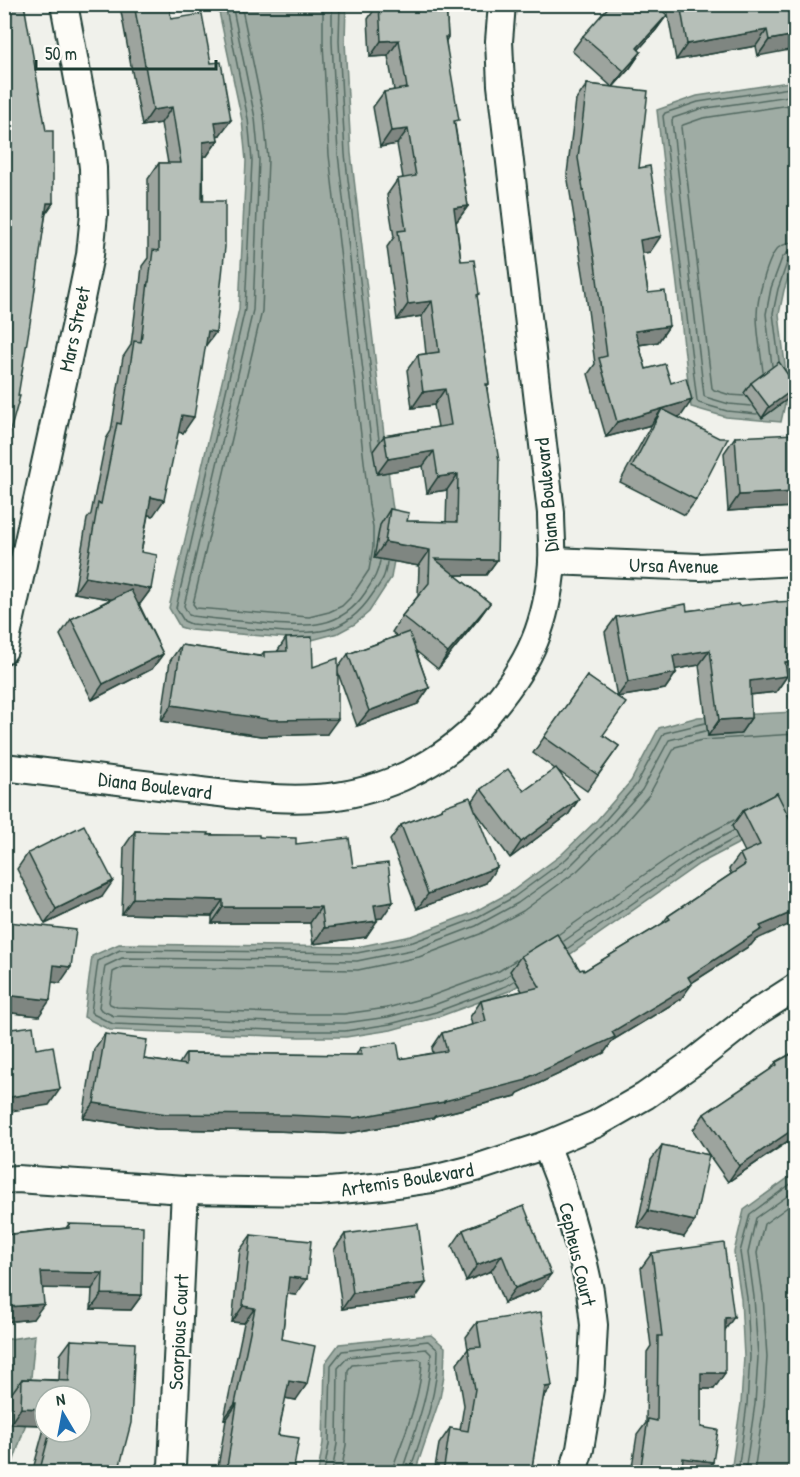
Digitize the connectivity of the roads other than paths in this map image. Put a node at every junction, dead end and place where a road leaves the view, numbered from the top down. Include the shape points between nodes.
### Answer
1 (64, 4) edge
2 (502, 4) edge
3 (552, 561) junction
4 (795, 562) edge
5 (4, 650) edge
6 (4, 767) edge
7 (795, 987) edge
8 (546, 1145) junction
9 (4, 1180) edge
10 (185, 1190) junction
11 (169, 1473) edge
12 (573, 1473) edge

1 - 5 street, Mars Street via 90,143 94,214 90,255
2 - 3 street, Diana Boulevard via 501,86 551,513
3 - 4 street, Ursa Avenue via 700,567
3 - 6 street, Diana Boulevard via 540,628 516,678 476,728 394,782 357,793 317,798 265,798
7 - 8 street, Artemis Boulevard via 645,1096 596,1124
8 - 10 street, Artemis Boulevard via 433,1179 384,1186 309,1192
8 - 12 street, Cepheus Court via 584,1264 594,1325 591,1383
9 - 10 street, Artemis Boulevard
10 - 11 street, Scorpious Court

